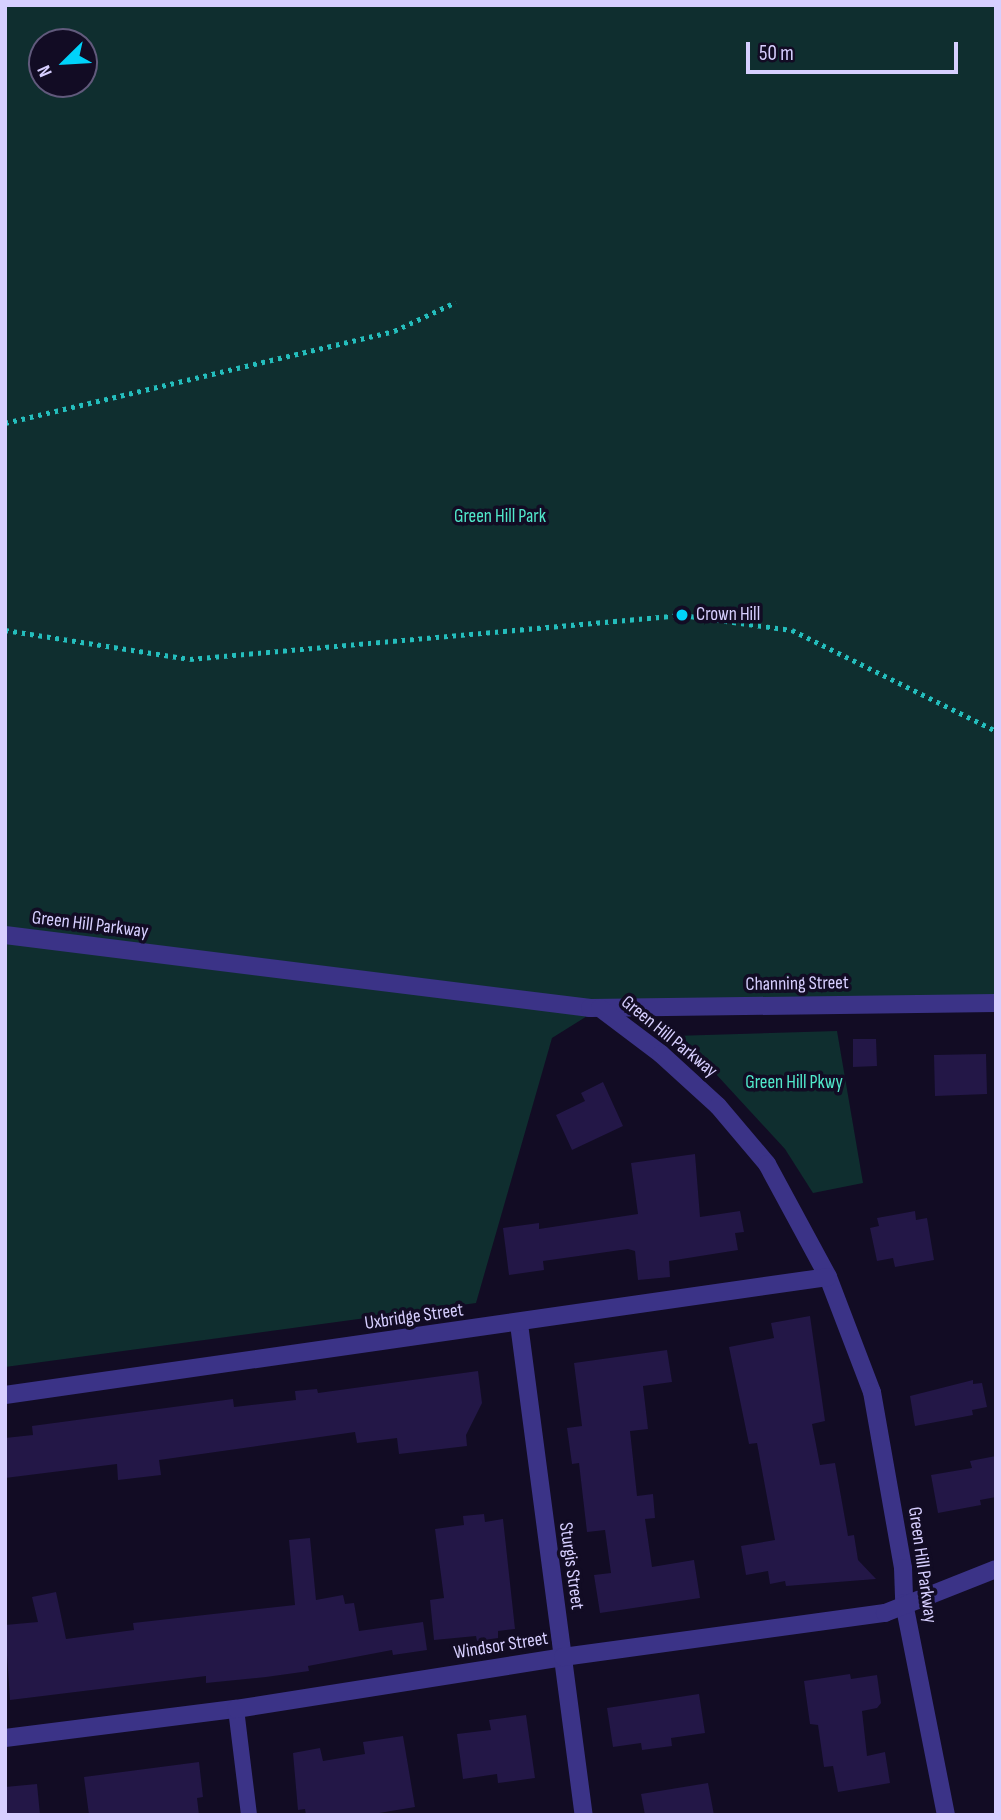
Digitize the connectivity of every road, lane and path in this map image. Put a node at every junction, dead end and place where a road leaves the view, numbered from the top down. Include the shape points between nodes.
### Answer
1 (456, 302) dead end
2 (5, 423) edge
3 (5, 630) edge
4 (996, 731) edge
5 (5, 935) edge
6 (996, 1003) edge
7 (600, 1008) junction
8 (828, 1277) junction
9 (519, 1324) junction
10 (5, 1395) edge
11 (996, 1569) edge
12 (904, 1603) junction
13 (563, 1657) junction
14 (236, 1709) junction
15 (5, 1738) edge
16 (249, 1815) edge
17 (584, 1815) edge
18 (946, 1815) edge

1 - 2 path via 394,331
3 - 4 path via 190,659 682,615 792,630
5 - 7 street, Green Hill Parkway
6 - 7 street, Channing Street
7 - 8 street, Green Hill Parkway via 662,1054 727,1116 767,1164
8 - 9 street, Uxbridge Street
8 - 12 street, Green Hill Parkway via 872,1392 903,1568
9 - 10 street, Uxbridge Street
9 - 13 street, Sturgis Street
11 - 12 street, Windsor Street
12 - 13 street, Windsor Street via 885,1613 778,1631
12 - 18 street, Green Hill Parkway
13 - 14 street, Windsor Street
13 - 17 street, Sturgis Street
14 - 15 street, Windsor Street
14 - 16 lane

